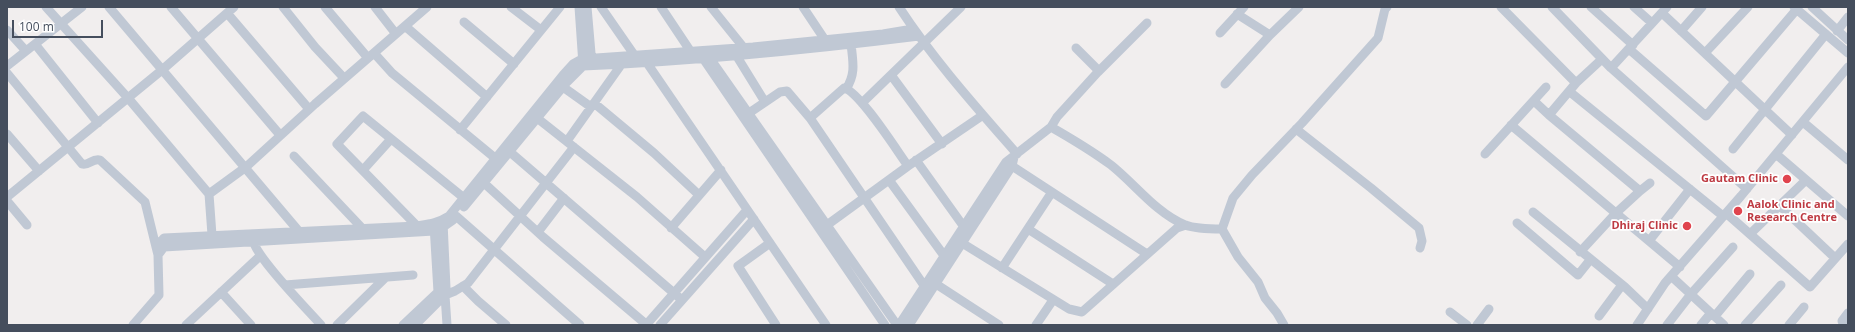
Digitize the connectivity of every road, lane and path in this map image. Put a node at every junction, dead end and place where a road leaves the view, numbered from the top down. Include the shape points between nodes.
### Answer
1 (46, 7) edge
2 (82, 7) edge
3 (109, 7) edge
4 (171, 7) edge
5 (283, 7) edge
6 (325, 7) edge
7 (427, 7) edge
8 (511, 7) edge
9 (560, 7) edge
10 (579, 7) edge
11 (586, 7) edge
12 (601, 7) edge
13 (661, 7) edge
14 (711, 7) edge
15 (803, 7) edge
16 (899, 7) edge
17 (961, 7) edge
18 (1244, 7) edge
19 (1299, 7) edge
20 (1501, 7) edge
21 (1552, 7) edge
22 (1591, 7) edge
23 (1634, 7) edge
24 (1702, 7) edge
25 (1748, 7) edge
26 (1812, 7) edge
27 (378, 8) edge
28 (1796, 8) edge
29 (230, 9) edge
30 (1384, 9) edge
31 (1664, 10) edge
32 (1237, 14) junction
33 (1848, 17) edge
34 (464, 22) dead end
35 (1147, 23) dead end
36 (1652, 23) junction
37 (61, 24) junction
38 (405, 26) junction
39 (7, 30) edge
40 (541, 30) junction
41 (1681, 31) junction
42 (1837, 31) junction
43 (916, 32) junction
44 (1220, 33) dead end
45 (396, 34) junction
46 (1826, 34) junction
47 (1270, 35) junction
48 (197, 38) junction
49 (826, 40) junction
50 (1848, 40) edge
51 (925, 43) junction
52 (35, 44) junction
53 (851, 44) junction
54 (1631, 47) junction
55 (744, 48) junction
56 (1076, 48) dead end
57 (26, 50) junction
58 (1705, 53) junction
59 (1848, 53) edge
60 (701, 54) junction
61 (371, 56) junction
62 (736, 56) junction
63 (642, 58) junction
64 (1602, 59) junction
65 (587, 63) junction
66 (514, 64) junction
67 (621, 65) junction
68 (7, 66) edge
69 (1848, 67) edge
70 (1611, 68) junction
71 (162, 70) junction
72 (1098, 72) junction
73 (7, 73) edge
74 (891, 74) junction
75 (344, 78) junction
76 (1737, 82) junction
77 (1576, 83) junction
78 (1225, 84) dead end
79 (563, 87) junction
80 (1546, 87) dead end
81 (846, 89) junction
82 (1570, 92) junction
83 (487, 97) junction
84 (128, 98) junction
85 (1534, 101) junction
86 (765, 102) junction
87 (862, 103) junction
88 (593, 105) junction
89 (309, 109) junction
90 (1765, 110) junction
91 (749, 113) junction
92 (983, 115) junction
93 (1549, 115) junction
94 (537, 118) junction
95 (810, 118) junction
96 (98, 122) junction
97 (1803, 122) junction
98 (1511, 126) junction
99 (1052, 127) junction
100 (1296, 129) junction
101 (460, 130) junction
102 (7, 134) edge
103 (280, 135) junction
104 (1792, 135) junction
105 (391, 139) junction
106 (571, 144) junction
107 (942, 144) junction
108 (67, 148) junction
109 (1733, 149) dead end
110 (510, 152) junction
111 (1485, 154) dead end
112 (1776, 154) junction
113 (1846, 155) edge
114 (294, 156) dead end
115 (494, 158) junction
116 (1014, 159) junction
117 (916, 160) junction
118 (246, 166) junction
119 (908, 166) junction
120 (363, 170) junction
121 (720, 170) junction
122 (39, 171) junction
123 (889, 180) junction
124 (1806, 180) junction
125 (484, 183) junction
126 (546, 183) junction
127 (1650, 183) dead end
128 (1690, 189) junction
129 (1747, 189) junction
130 (1640, 191) junction
131 (1052, 192) junction
132 (209, 194) junction
133 (700, 195) junction
134 (7, 197) edge
135 (864, 197) junction
136 (464, 198) junction
137 (564, 198) junction
138 (7, 201) edge
139 (1780, 206) junction
140 (747, 210) junction
141 (1533, 212) dead end
142 (1616, 213) junction
143 (1725, 215) junction
144 (456, 216) junction
145 (520, 216) junction
146 (1848, 216) edge
147 (754, 219) junction
148 (1517, 223) dead end
149 (27, 225) dead end
150 (826, 225) junction
151 (1186, 225) junction
152 (417, 226) junction
153 (438, 226) junction
154 (964, 227) junction
155 (362, 228) junction
156 (671, 228) junction
157 (1028, 229) junction
158 (1222, 229) junction
159 (538, 232) junction
160 (302, 234) junction
161 (1750, 234) junction
162 (212, 235) junction
163 (252, 237) junction
164 (1649, 241) junction
165 (770, 243) junction
166 (962, 243) junction
167 (1848, 244) edge
168 (1733, 247) dead end
169 (1420, 248) dead end
170 (493, 249) junction
171 (157, 251) junction
172 (1580, 252) junction
173 (1147, 254) junction
174 (260, 256) junction
175 (705, 257) junction
176 (945, 257) junction
177 (1835, 258) junction
178 (1590, 260) junction
179 (1680, 266) junction
180 (1002, 268) junction
181 (1750, 274) dead end
182 (413, 275) dead end
183 (1671, 276) junction
184 (385, 278) junction
185 (936, 284) junction
186 (1113, 284) junction
187 (285, 285) junction
188 (1622, 285) junction
189 (1781, 285) dead end
190 (463, 286) junction
191 (924, 287) junction
192 (221, 292) junction
193 (442, 293) junction
194 (675, 293) junction
195 (1691, 294) junction
196 (682, 300) junction
197 (1053, 300) junction
198 (1804, 307) dead end
199 (1489, 309) dead end
200 (1648, 310) junction
201 (1450, 312) dead end
202 (1848, 313) edge
203 (1713, 314) junction
204 (1599, 316) dead end
205 (911, 324) edge
206 (133, 325) edge
207 (186, 325) edge
208 (252, 325) edge
209 (321, 325) edge
210 (337, 325) edge
211 (403, 325) edge
212 (415, 325) edge
213 (448, 325) edge
214 (506, 325) edge
215 (580, 325) edge
216 (647, 325) edge
217 (660, 325) edge
218 (776, 325) edge
219 (826, 325) edge
220 (886, 325) edge
221 (898, 325) edge
222 (998, 325) edge
223 (1036, 325) edge
224 (1284, 325) edge
225 (1467, 325) edge
226 (1477, 325) edge
227 (1637, 325) edge
228 (1667, 325) edge
229 (1701, 325) edge
230 (1724, 325) edge
231 (1745, 325) edge
232 (1788, 325) edge
233 (1848, 325) edge

1 - 37 street
2 - 37 street
3 - 71 street
4 - 48 street
5 - 75 street via 314,47
6 - 61 street
7 - 38 street
8 - 40 street
9 - 40 street
10 - 65 street
11 - 65 street
12 - 63 street
13 - 60 street
14 - 55 street
15 - 49 street
16 - 43 street
17 - 51 street
18 - 32 street
19 - 47 street
20 - 77 street
21 - 64 street
22 - 54 street
23 - 36 street
24 - 41 street
25 - 58 street
26 - 42 street
27 - 45 street
28 - 46 street
28 - 76 street
29 - 48 street
29 - 89 street
30 - 100 street via 1378,38
31 - 36 street
31 - 41 street
32 - 44 street
32 - 47 street
33 - 42 street
34 - 66 street
35 - 72 street
36 - 54 street
37 - 52 street
37 - 84 street
38 - 45 street
38 - 83 street
39 - 57 street
40 - 66 street
41 - 58 street
42 - 50 street
43 - 49 street
43 - 51 street
43 - 53 street
45 - 61 street
46 - 59 street
46 - 90 street
47 - 78 street
48 - 71 street
48 - 103 street
49 - 55 street
51 - 74 street
51 - 92 street
52 - 57 street
52 - 96 street
53 - 62 street
53 - 81 street via 854,69
54 - 70 street
54 - 76 street via 1706,116
55 - 60 street
56 - 72 street
57 - 68 street
58 - 76 street
60 - 62 street
60 - 63 street
60 - 63 street
60 - 91 street
60 - 220 street
61 - 75 street
61 - 101 street
62 - 86 street
63 - 65 street
63 - 67 street
63 - 121 street
64 - 70 street
64 - 77 street
65 - 67 street
65 - 79 street
65 - 115 street via 573,64 568,69
66 - 83 street
67 - 88 street
69 - 97 street
70 - 129 street
71 - 84 street
71 - 118 street
72 - 99 street via 1057,117
73 - 108 street
74 - 87 street
74 - 107 street
75 - 89 street
76 - 90 street
77 - 82 street
79 - 88 street
79 - 94 street
80 - 85 street
81 - 87 street via 850,89
81 - 95 street via 844,88
82 - 93 street
82 - 128 street
83 - 101 street
84 - 96 street
84 - 132 street
85 - 93 street
85 - 98 street
86 - 91 street
86 - 95 street via 780,92 787,91
87 - 119 street
88 - 106 street
88 - 133 street via 648,148
89 - 103 street
90 - 104 street
90 - 109 street
91 - 150 street
92 - 107 street
92 - 116 street
93 - 130 street
94 - 106 street
94 - 110 street
95 - 135 street
96 - 108 street
97 - 104 street
97 - 113 street
98 - 111 street
98 - 142 street
99 - 116 street
99 - 151 street via 1099,157 1171,218
100 - 158 street via 1233,198
100 - 169 street via 1419,228 1422,241
101 - 115 street
102 - 122 street
103 - 118 street
104 - 112 street
105 - 120 street
105 - 120 street via 363,116 337,144
105 - 136 street
106 - 126 street
106 - 156 street
107 - 117 street
108 - 122 street
108 - 171 street via 84,165 93,160 100,160 142,198 148,208
110 - 125 street
110 - 126 street
112 - 124 street
112 - 129 street
114 - 155 street
115 - 136 street
116 - 131 street
116 - 154 street via 1006,162
116 - 166 street
117 - 119 street
117 - 154 street
118 - 132 street
118 - 160 street
119 - 123 street
120 - 152 street
121 - 133 street
121 - 140 street
122 - 134 street
123 - 135 street
123 - 176 street
124 - 139 street
124 - 146 street
125 - 144 street
125 - 145 street
126 - 137 street
126 - 145 street
127 - 130 street
128 - 143 street
128 - 164 street
129 - 143 street
130 - 142 street
131 - 157 street
131 - 173 street
132 - 162 street
133 - 156 street
135 - 150 street
135 - 191 street
136 - 153 street
137 - 159 street
137 - 194 street
138 - 149 street
139 - 161 street
139 - 177 street
140 - 147 street
140 - 175 street
141 - 172 street
142 - 164 street
142 - 172 street
143 - 161 street
143 - 179 street
144 - 153 street
144 - 170 street
145 - 159 street
145 - 170 street
147 - 165 street
147 - 196 street
148 - 178 street via 1578,275
150 - 221 street
151 - 158 street
151 - 173 street via 1177,228
152 - 153 street
152 - 155 street
153 - 160 street
153 - 193 street
154 - 176 street
155 - 160 street
156 - 175 street
157 - 180 street
157 - 186 street
158 - 224 street
159 - 216 street
160 - 163 street
161 - 177 street via 1810,287
162 - 163 street
162 - 171 street via 164,238
163 - 171 street via 164,247
163 - 174 street
164 - 179 street
165 - 218 street via 738,266
165 - 219 street
166 - 180 street
166 - 185 street
167 - 177 street
168 - 195 street
170 - 190 street
170 - 215 street
171 - 206 street via 159,295
172 - 178 street
173 - 186 street
174 - 187 street
174 - 192 street
175 - 194 street
176 - 191 street
178 - 188 street
179 - 183 street
180 - 197 street
181 - 203 street
182 - 184 street
183 - 195 street
183 - 200 street
184 - 187 street
184 - 210 street
185 - 205 street
185 - 222 street
186 - 197 street via 1082,312 1069,310
187 - 209 street
188 - 200 street
188 - 204 street
189 - 231 street
190 - 193 street
190 - 214 street
191 - 221 street
192 - 207 street
192 - 208 street
193 - 211 street
193 - 212 street
193 - 213 street
194 - 196 street
194 - 216 street
195 - 203 street
195 - 228 street
196 - 217 street
197 - 223 street
198 - 232 street
199 - 226 street
200 - 227 street
201 - 225 street
202 - 233 street via 1842,321
203 - 229 street
203 - 230 street

